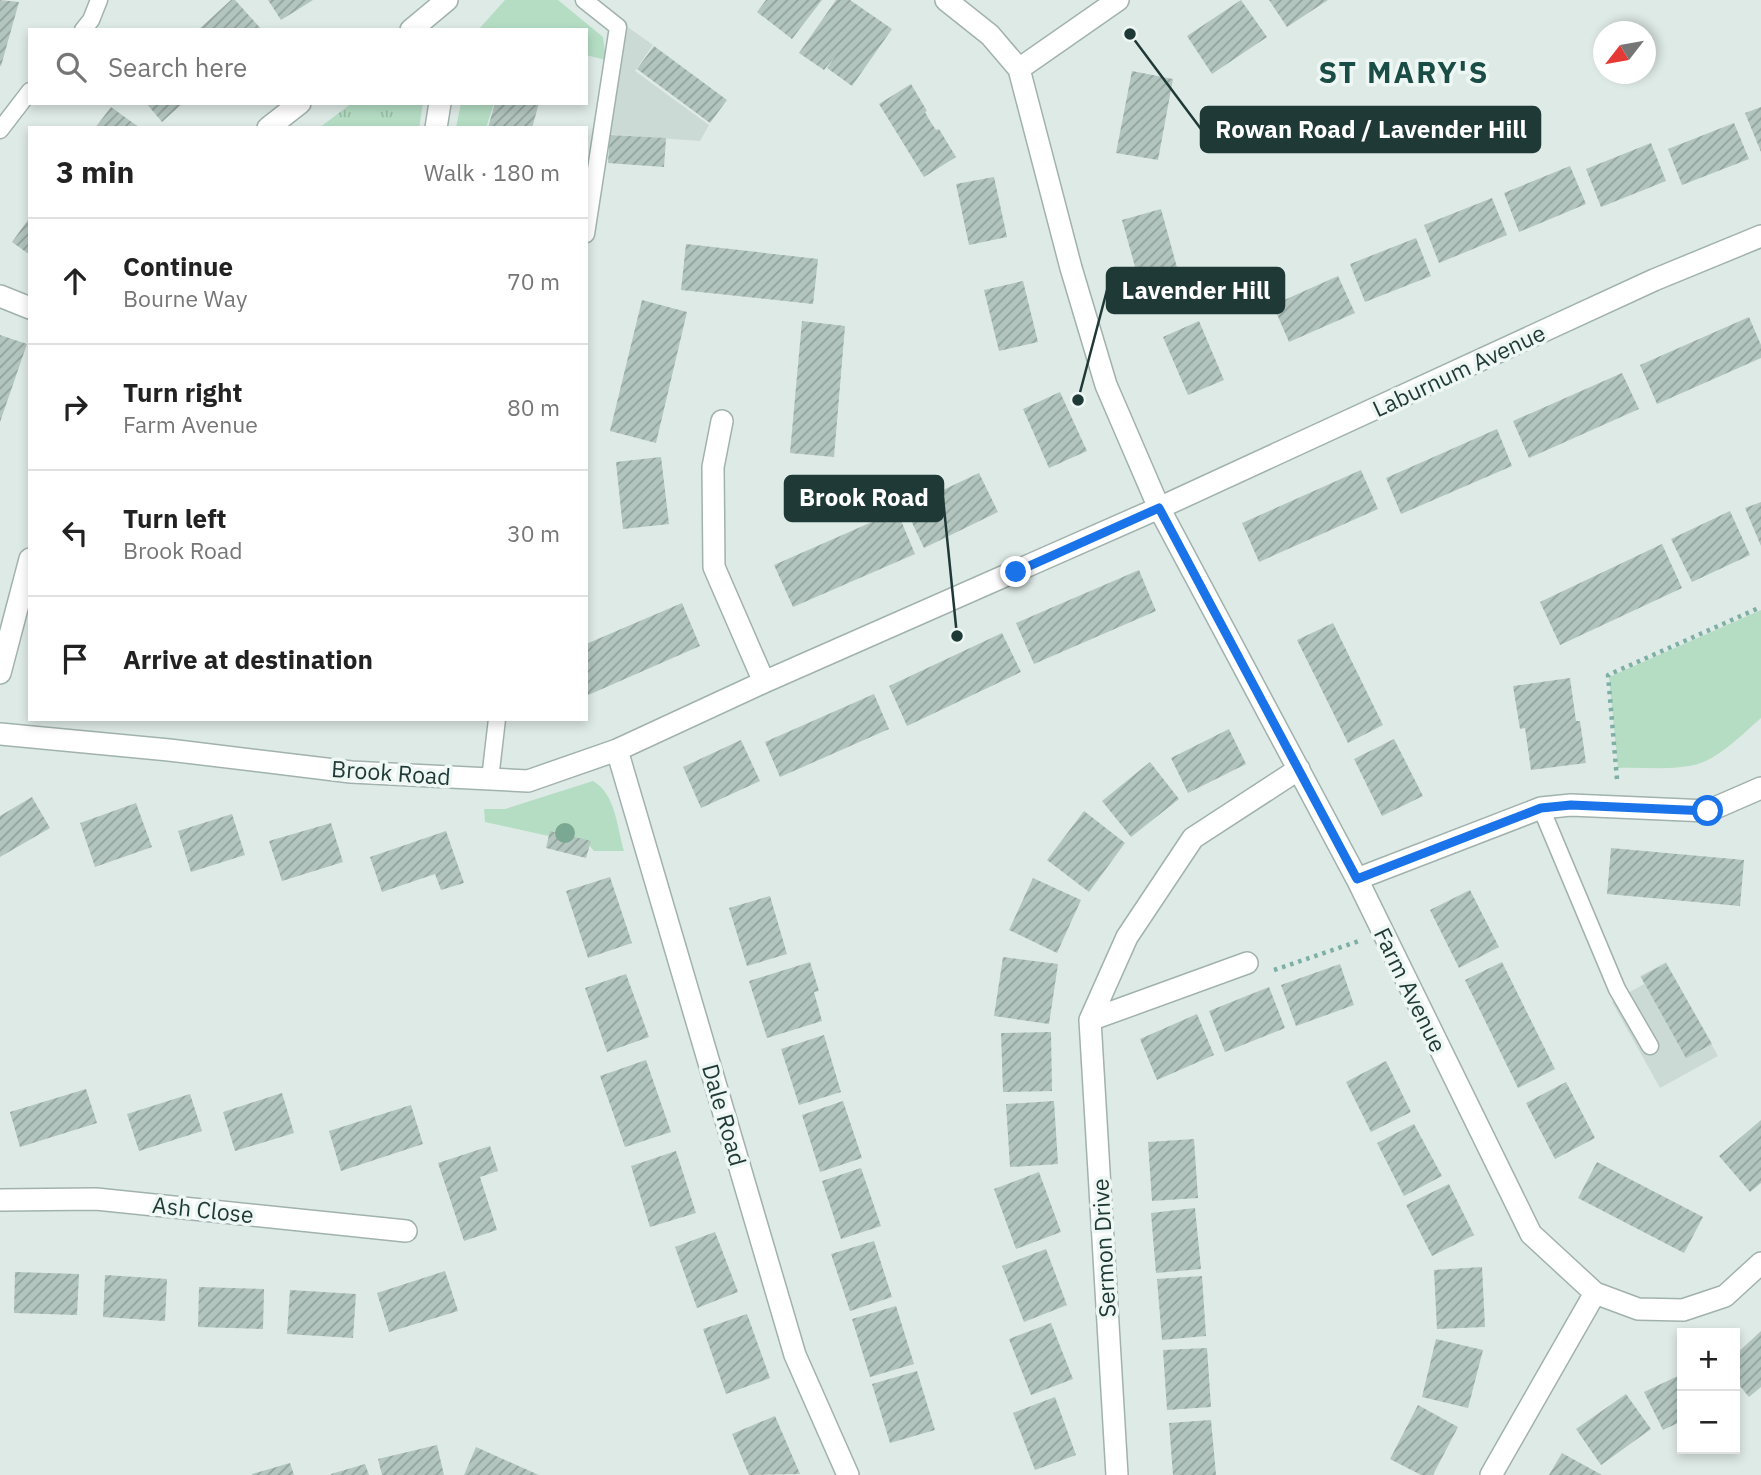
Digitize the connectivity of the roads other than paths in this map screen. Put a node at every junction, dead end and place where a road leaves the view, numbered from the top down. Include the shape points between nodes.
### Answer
1 (99, 0) edge
2 (447, 0) edge
3 (584, 0) edge
4 (946, 0) edge
5 (1118, 0) edge
6 (85, 28) edge
7 (413, 28) edge
8 (1019, 69) junction
9 (28, 94) edge
10 (297, 105) edge
11 (440, 105) edge
12 (271, 126) edge
13 (436, 126) edge
14 (0, 130) edge
15 (588, 221) edge
16 (1761, 236) edge
17 (0, 296) edge
18 (28, 307) edge
19 (722, 421) dead end
20 (1159, 508) junction
21 (28, 567) edge
22 (0, 673) edge
23 (764, 682) junction
24 (497, 721) edge
25 (0, 734) edge
26 (617, 750) junction
27 (1299, 769) junction
28 (490, 779) junction
29 (1761, 788) edge
30 (1541, 808) junction
31 (1357, 879) junction
32 (1247, 963) road end
33 (1090, 1020) junction
34 (1650, 1046) dead end
35 (0, 1200) edge
36 (406, 1231) dead end
37 (1761, 1263) edge
38 (1595, 1293) junction
39 (848, 1475) edge
40 (1117, 1475) edge
41 (1491, 1475) edge

1 - 6 lane
2 - 7 street
3 - 15 lane via 618,27
4 - 8 street via 990,35
5 - 8 street
8 - 20 street, Farm Avenue via 1106,385
9 - 14 lane
10 - 12 street
11 - 13 street
16 - 20 street, Laburnum Avenue via 1654,280
17 - 18 street
19 - 23 street via 713,467 714,567
20 - 23 street, Brook Road
20 - 27 street, Farm Avenue
21 - 22 street
23 - 26 street, Brook Road
24 - 28 lane
25 - 28 street, Brook Road via 351,772
26 - 28 street, Brook Road via 528,781
26 - 39 street, Dale Road via 795,1355
27 - 31 street, Farm Avenue
27 - 33 street, Sermon Drive via 1193,838 1128,937
29 - 30 street via 1708,811 1571,805
30 - 31 street
30 - 34 lane via 1617,989
31 - 38 street, Farm Avenue via 1531,1234
32 - 33 street
33 - 40 street, Sermon Drive
35 - 36 street, Ash Close via 96,1199
37 - 38 street, Farm Avenue via 1725,1296 1683,1310 1638,1309
38 - 41 street

